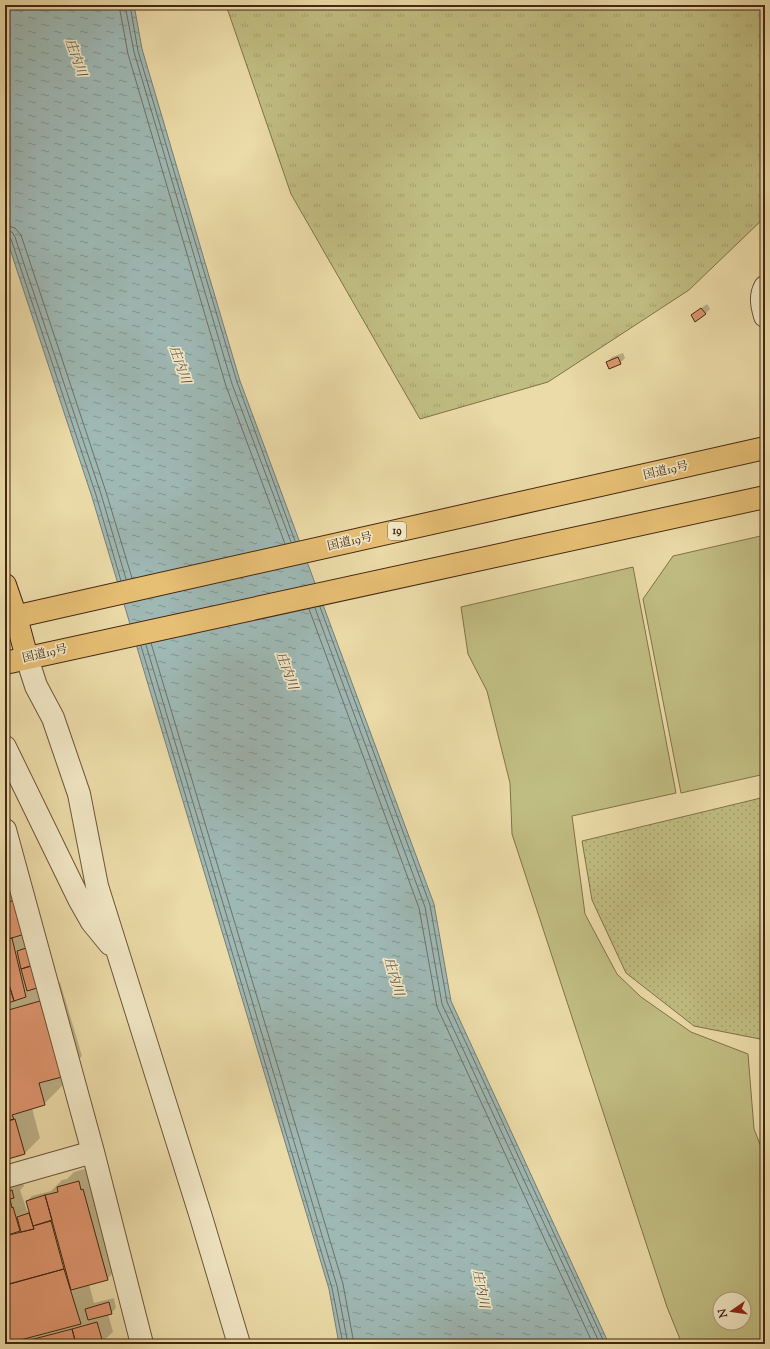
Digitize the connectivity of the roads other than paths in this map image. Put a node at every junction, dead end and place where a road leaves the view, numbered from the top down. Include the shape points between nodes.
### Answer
1 (765, 287) edge
2 (765, 316) edge
3 (765, 448) edge
4 (765, 497) edge
5 (5, 585) edge
6 (17, 617) edge
7 (32, 657) junction
8 (5, 663) edge
9 (5, 747) edge
10 (5, 830) edge
11 (118, 953) junction
12 (93, 1152) junction
13 (5, 1177) edge
14 (142, 1344) edge
15 (239, 1344) edge

1 - 2 street via 762,305
3 - 6 main road, 国道19号 / 19
4 - 7 main road, 国道19号
5 - 6 main road
6 - 7 main road
7 - 8 main road, 国道19号
7 - 11 street via 36,686 53,718 79,794 97,886
9 - 11 street via 79,899 92,922
10 - 12 street
11 - 15 street
12 - 13 street
12 - 14 street

